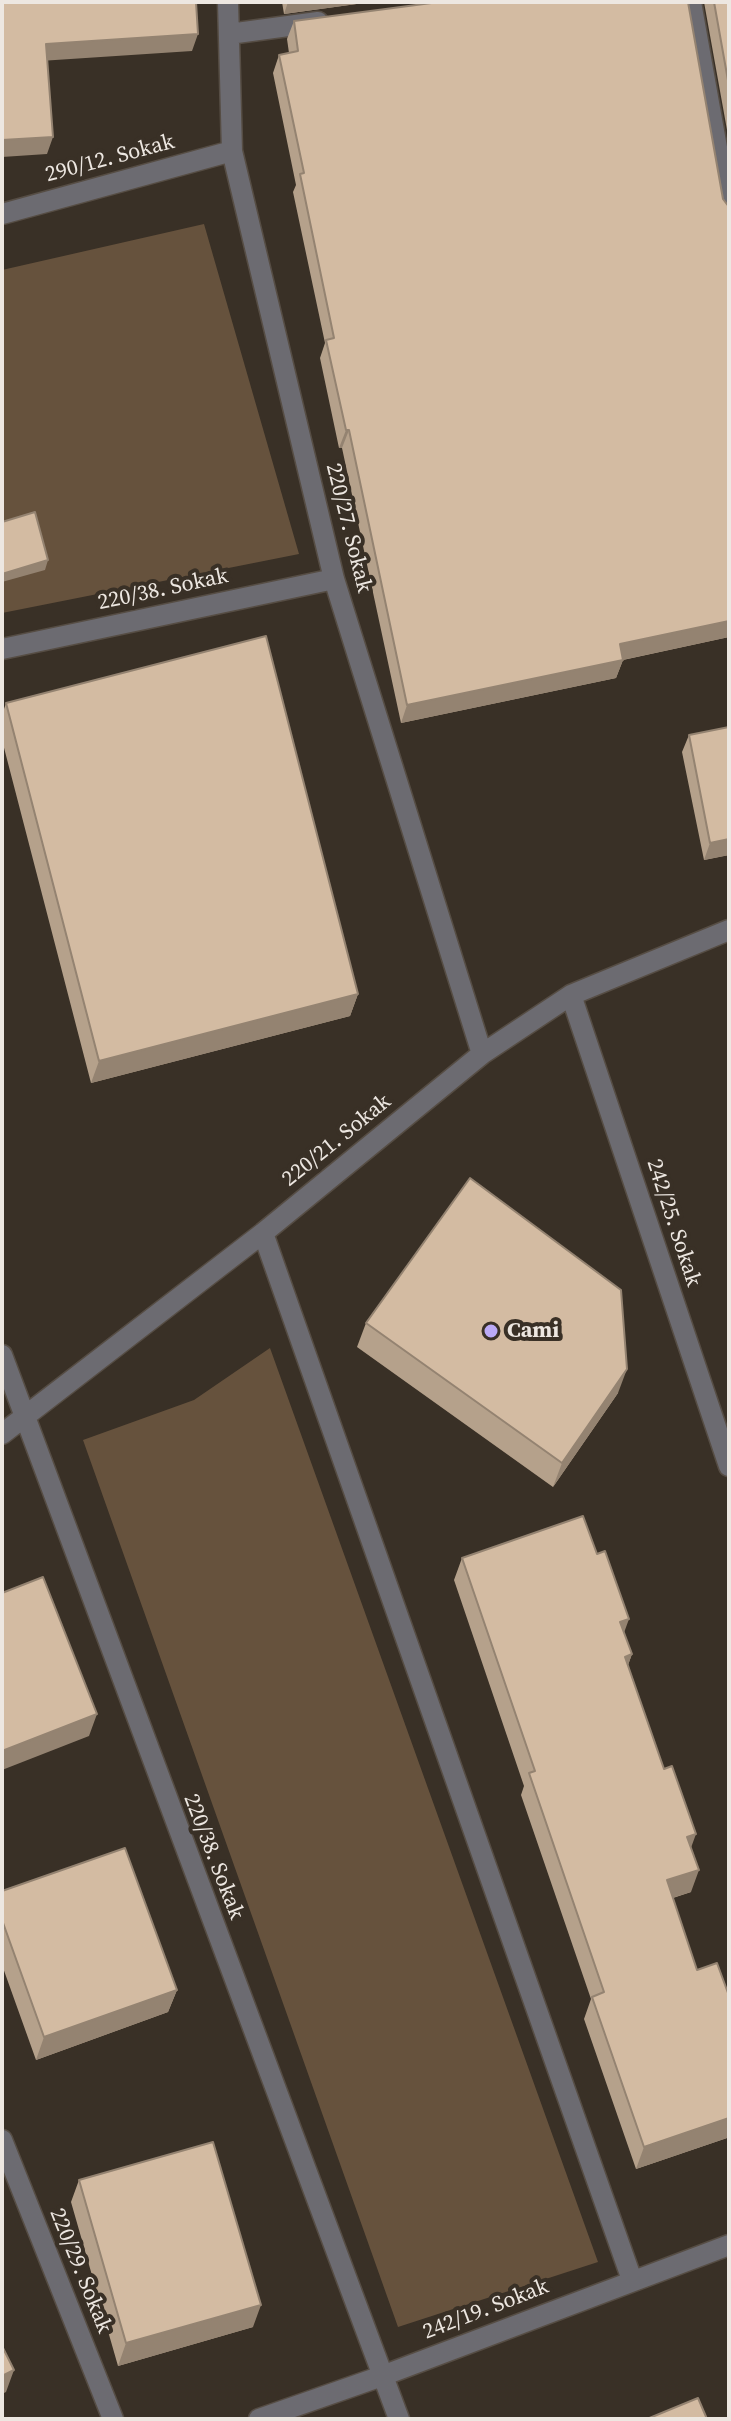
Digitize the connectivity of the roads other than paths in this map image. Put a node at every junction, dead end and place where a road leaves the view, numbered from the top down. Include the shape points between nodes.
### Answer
1 (228, 2) edge
2 (691, 2) edge
3 (334, 20) edge
4 (229, 34) junction
5 (232, 151) junction
6 (2, 214) edge
7 (729, 215) edge
8 (334, 579) junction
9 (2, 649) edge
10 (729, 930) edge
11 (571, 995) junction
12 (482, 1054) junction
13 (263, 1233) junction
14 (2, 1355) edge
15 (23, 1417) junction
16 (2, 1434) edge
17 (729, 1466) edge
18 (2, 2140) edge
19 (729, 2245) edge
20 (632, 2280) junction
21 (382, 2376) junction
22 (113, 2419) edge
23 (259, 2419) edge
24 (399, 2419) edge

1 - 4 street, 220/27. Sokak
2 - 7 street
3 - 4 street
4 - 5 street, 220/27. Sokak
5 - 6 street, 290/12. Sokak
5 - 8 street, 220/27. Sokak
8 - 9 street, 220/38. Sokak
8 - 12 street, 220/27. Sokak
10 - 11 street, 220/21. Sokak
11 - 12 street, 220/21. Sokak
11 - 17 street, 242/25. Sokak
12 - 13 street, 220/21. Sokak
13 - 15 street, 220/21. Sokak
13 - 20 street
14 - 15 street, 220/38. Sokak
15 - 16 street, 220/21. Sokak
15 - 21 street, 220/38. Sokak
18 - 22 street, 220/29. Sokak
19 - 20 street, 242/19. Sokak
20 - 21 street, 242/19. Sokak
21 - 23 street, 242/19. Sokak
21 - 24 street, 220/38. Sokak

